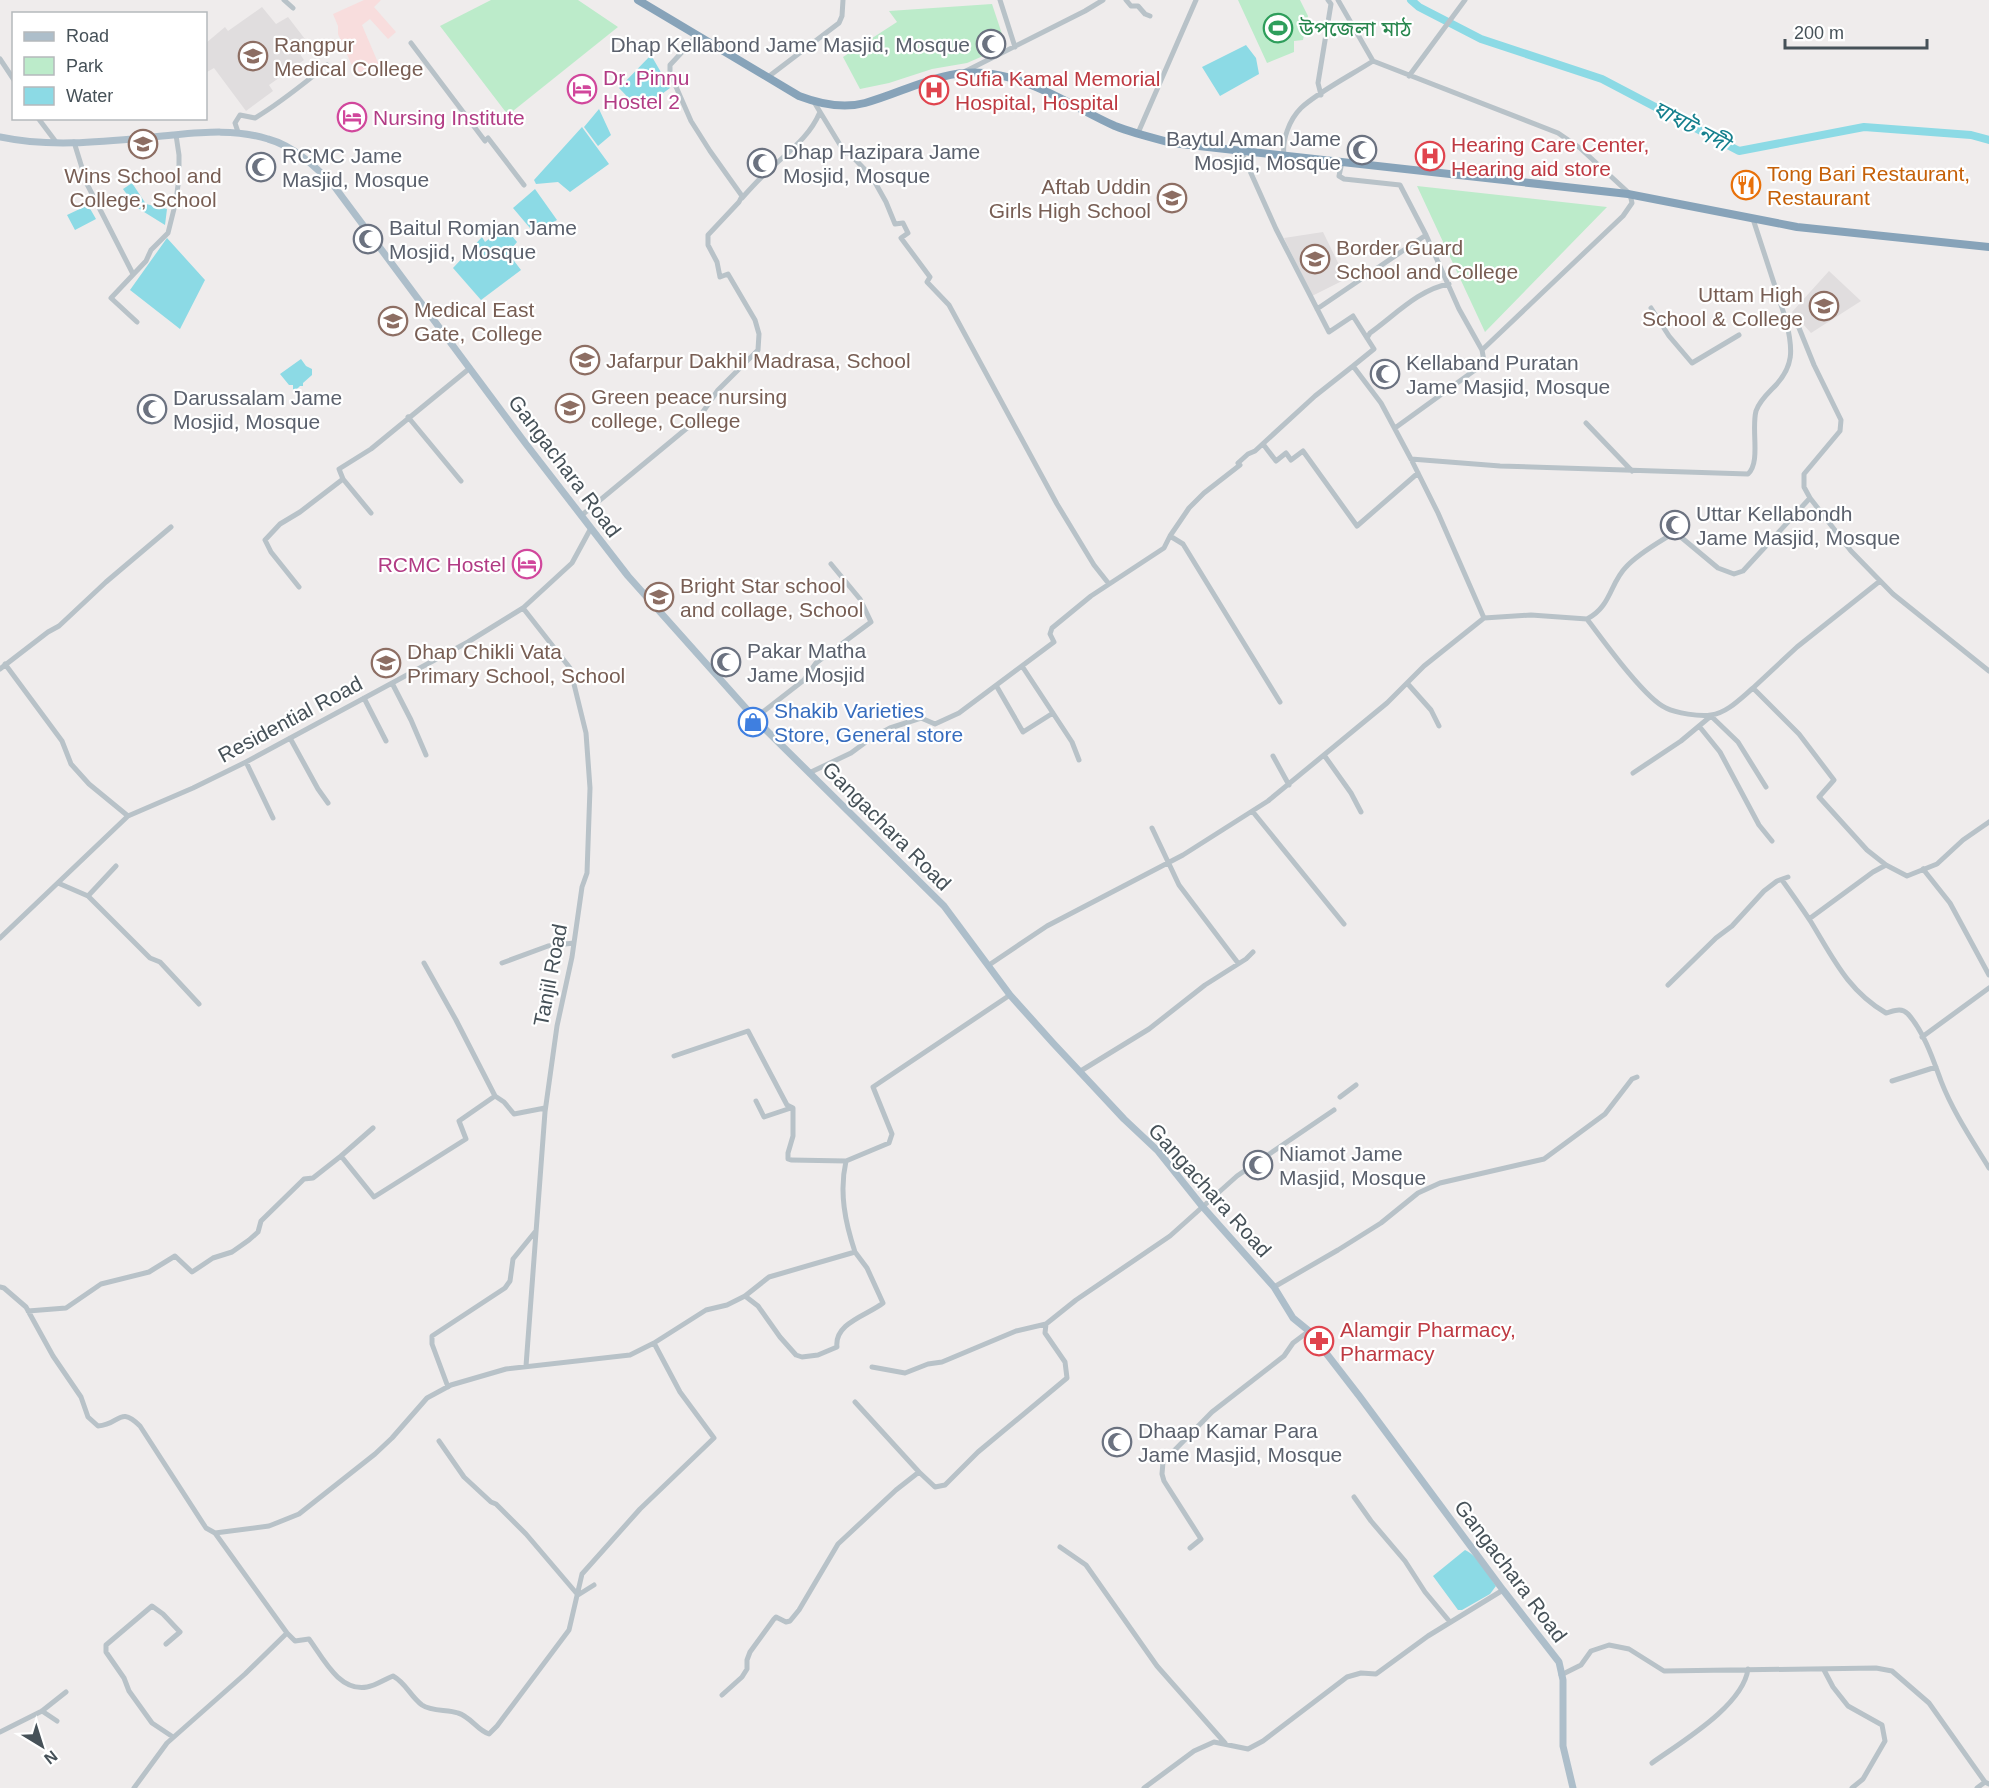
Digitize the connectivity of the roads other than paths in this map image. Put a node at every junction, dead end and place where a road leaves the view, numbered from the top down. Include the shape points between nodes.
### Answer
1 (284, 0) edge
2 (638, 0) edge
3 (843, 0) edge
4 (1000, 0) edge
5 (1104, 0) edge
6 (1126, 0) edge
7 (1196, 0) edge
8 (1328, 0) edge
9 (1338, 0) edge
10 (1465, 0) edge
11 (293, 8) dead end
12 (1150, 16) dead end
13 (697, 36) junction
14 (411, 43) dead end
15 (1015, 47) junction
16 (0, 59) edge
17 (1373, 61) junction
18 (327, 64) dead end
19 (962, 73) junction
20 (1409, 76) junction
21 (12, 77) edge
22 (768, 77) junction
23 (1321, 95) junction
24 (814, 102) junction
25 (820, 112) junction
26 (40, 120) edge
27 (238, 132) junction
28 (1138, 133) junction
29 (176, 135) junction
30 (1, 139) edge
31 (56, 142) junction
32 (74, 142) junction
33 (1241, 151) junction
34 (1284, 156) junction
35 (1342, 162) junction
36 (524, 185) dead end
37 (1630, 194) junction
38 (742, 198) junction
39 (1753, 219) junction
40 (1426, 235) junction
41 (1989, 247) edge
42 (133, 274) junction
43 (1449, 284) junction
44 (1317, 309) junction
45 (1651, 309) dead end
46 (1786, 320) junction
47 (137, 322) dead end
48 (1739, 335) dead end
49 (1367, 338) junction
50 (1482, 350) junction
51 (1353, 366) junction
52 (470, 368) junction
53 (408, 417) junction
54 (1586, 423) dead end
55 (1395, 429) junction
56 (1263, 444) junction
57 (1411, 459) junction
58 (1632, 471) junction
59 (1418, 473) junction
60 (343, 479) junction
61 (461, 481) dead end
62 (1810, 498) junction
63 (371, 513) dead end
64 (582, 515) junction
65 (171, 527) dead end
66 (591, 528) junction
67 (1170, 536) junction
68 (831, 564) dead end
69 (1880, 581) junction
70 (1109, 584) junction
71 (299, 587) dead end
72 (523, 608) junction
73 (1484, 618) junction
74 (1587, 619) junction
75 (5, 664) junction
76 (1022, 666) junction
77 (0, 669) edge
78 (1989, 671) edge
79 (392, 683) junction
80 (1407, 683) junction
81 (997, 687) junction
82 (1753, 688) junction
83 (364, 698) junction
84 (1280, 702) dead end
85 (1053, 713) junction
86 (755, 718) junction
87 (1439, 726) dead end
88 (1699, 726) junction
89 (290, 738) junction
90 (386, 741) dead end
91 (426, 755) dead end
92 (1324, 755) junction
93 (1273, 756) dead end
94 (1079, 760) dead end
95 (246, 762) junction
96 (809, 773) junction
97 (1633, 773) dead end
98 (1289, 785) junction
99 (1766, 787) dead end
100 (328, 803) dead end
101 (1253, 812) junction
102 (1360, 812) dead end
103 (128, 816) junction
104 (273, 818) dead end
105 (1989, 822) edge
106 (1152, 828) dead end
107 (1772, 841) dead end
108 (1168, 862) junction
109 (1886, 865) junction
110 (116, 866) dead end
111 (1923, 869) junction
112 (58, 883) junction
113 (88, 896) junction
114 (1809, 919) junction
115 (1344, 924) dead end
116 (0, 938) edge
117 (574, 943) junction
118 (1253, 952) dead end
119 (424, 963) dead end
120 (502, 963) dead end
121 (1238, 963) junction
122 (989, 965) junction
123 (1989, 975) edge
124 (1668, 985) dead end
125 (1989, 988) edge
126 (1010, 995) junction
127 (200, 1004) dead end
128 (1922, 1037) junction
129 (674, 1056) dead end
130 (1936, 1067) junction
131 (1080, 1072) junction
132 (1637, 1077) dead end
133 (1892, 1082) dead end
134 (1356, 1085) dead end
135 (495, 1096) junction
136 (1340, 1097) dead end
137 (756, 1101) dead end
138 (792, 1107) junction
139 (545, 1108) junction
140 (1334, 1110) dead end
141 (373, 1128) dead end
142 (341, 1156) junction
143 (846, 1161) junction
144 (1989, 1168) edge
145 (1202, 1206) junction
146 (536, 1231) junction
147 (855, 1252) junction
148 (0, 1287) edge
149 (1274, 1287) junction
150 (745, 1296) junction
151 (28, 1311) junction
152 (1046, 1324) junction
153 (1309, 1331) junction
154 (654, 1343) junction
155 (526, 1366) junction
156 (872, 1367) dead end
157 (448, 1387) junction
158 (855, 1402) dead end
159 (439, 1441) dead end
160 (919, 1472) junction
161 (1354, 1497) dead end
162 (215, 1533) junction
163 (1060, 1547) dead end
164 (1190, 1548) dead end
165 (594, 1585) dead end
166 (1503, 1590) junction
167 (578, 1594) junction
168 (1450, 1622) junction
169 (287, 1633) junction
170 (166, 1644) dead end
171 (1748, 1669) junction
172 (1824, 1670) junction
173 (1561, 1675) junction
174 (66, 1692) dead end
175 (722, 1695) dead end
176 (42, 1711) junction
177 (57, 1721) dead end
178 (0, 1732) edge
179 (173, 1737) junction
180 (1225, 1743) junction
181 (1652, 1763) dead end
182 (1987, 1783) edge
183 (134, 1788) edge
184 (1144, 1788) edge
185 (1572, 1788) edge
186 (1852, 1788) edge
187 (1977, 1788) edge

1 - 11 street
2 - 13 highway
3 - 22 street via 839,23
4 - 15 street
5 - 15 street
6 - 12 street
7 - 28 street
8 - 23 street via 1331,4 1318,83
9 - 17 street
10 - 20 street
13 - 22 highway
13 - 38 street via 670,65 670,73 691,121
14 - 36 street
15 - 19 street
16 - 21 street
17 - 20 street
17 - 23 street
18 - 27 street via 263,114 255,118 240,115 235,123
19 - 24 highway via 864,103 841,106
19 - 28 highway via 1005,76
20 - 37 street via 1557,133 1580,148
22 - 24 highway
23 - 34 street via 1300,109 1290,124 1283,144
24 - 25 street
25 - 38 street via 796,147
25 - 70 street via 845,153 872,177 895,224 903,223 908,233 901,238 930,278 927,282 948,306 1057,504
26 - 31 street
27 - 29 main road, Gangachara Road
27 - 52 main road, Gangachara Road via 285,146 324,175
28 - 33 highway via 1172,143
29 - 32 main road, Gangachara Road
29 - 42 street via 179,177 171,223
30 - 31 main road, Gangachara Road
31 - 32 main road, Gangachara Road
32 - 42 street via 87,184
33 - 34 highway
33 - 44 street
34 - 35 highway
35 - 37 highway
35 - 40 street via 1339,176 1344,179 1400,185
37 - 39 highway
37 - 50 street via 1632,203 1623,216
38 - 64 street via 710,231 708,245 720,277 728,274 755,320 758,350 718,390 698,419
39 - 41 highway
39 - 46 street
40 - 43 street
40 - 44 street
42 - 47 street via 111,298
43 - 49 street via 1424,293
43 - 50 street
44 - 49 street via 1329,332 1353,316
45 - 48 street via 1692,363
46 - 58 street via 1791,342 1789,366 1758,405 1753,422 1753,470 1748,474
46 - 62 street via 1795,318 1842,420 1840,431 1804,474 1804,487
49 - 51 street via 1374,349
50 - 55 street via 1484,361 1475,370
51 - 55 street via 1381,402
51 - 56 street
52 - 53 street
52 - 64 main road, Gangachara Road
53 - 60 street via 371,449 339,469
53 - 61 street
54 - 58 street
55 - 57 street
56 - 59 street via 1276,461 1286,453 1291,460 1304,451 1357,526
56 - 67 street via 1197,501
57 - 58 street
57 - 59 street
59 - 73 street
60 - 63 street
60 - 71 street via 280,524 265,540
62 - 69 street
62 - 74 street via 1743,571 1734,574 1718,568 1676,533 1672,534 1624,568 1608,598
64 - 66 main road, Gangachara Road
65 - 75 street via 59,626
66 - 72 street, Residential Road via 572,563
66 - 86 main road, Gangachara Road via 649,600
67 - 70 street via 1164,548
67 - 84 street via 1183,543
68 - 86 street via 860,599 871,622 816,663 804,680
69 - 78 street
69 - 82 street via 1797,647
70 - 76 street via 1052,628 1054,642
72 - 79 street, Residential Road
72 - 117 street, Tanjil Road via 570,668 585,733 590,788 587,873
73 - 74 street via 1531,615
73 - 80 street
74 - 82 street via 1664,708 1712,716 1734,705
75 - 77 street
75 - 103 street via 62,741 71,764
76 - 81 street
76 - 85 street
79 - 83 street, Residential Road
79 - 91 street
80 - 87 street via 1431,710
80 - 92 street
81 - 85 street via 1023,732
81 - 96 street via 935,724 921,718 890,728
82 - 109 street via 1799,734 1834,780 1819,797 1867,850
83 - 89 street, Residential Road
83 - 90 street
85 - 94 street
86 - 96 main road, Gangachara Road
88 - 97 street
88 - 99 street via 1711,716 1738,742
88 - 107 street via 1720,752 1759,825
89 - 95 street, Residential Road
89 - 100 street
92 - 98 street
92 - 102 street
93 - 98 street
95 - 103 street, Residential Road
95 - 104 street
96 - 122 main road, Gangachara Road via 944,906
98 - 101 street
101 - 108 street
101 - 115 street
103 - 112 street, Residential Road
105 - 111 street via 1937,864
106 - 108 street
108 - 121 street via 1179,885
108 - 122 street via 1047,926
109 - 111 street via 1906,876
109 - 114 street
110 - 113 street
111 - 123 street via 1950,903
112 - 113 street
112 - 116 street, Residential Road
113 - 127 street
114 - 124 street via 1785,878 1777,881
114 - 128 street via 1843,976 1886,1013 1907,1013
117 - 120 street via 548,946
117 - 139 street, Tanjil Road
118 - 121 street
119 - 135 street
121 - 131 street via 1149,1029
122 - 126 main road, Gangachara Road
125 - 128 street
126 - 131 main road, Gangachara Road
126 - 143 street via 876,1084 873,1092 892,1139
128 - 130 street
129 - 138 street via 748,1031 787,1105
130 - 133 street
130 - 144 street via 1964,1127
131 - 145 main road, Gangachara Road via 1158,1151
132 - 149 street via 1605,1114 1544,1159 1440,1183 1418,1193 1381,1223
134 - 136 street
135 - 139 street via 514,1114
135 - 142 street via 459,1121 466,1139 374,1197
137 - 138 street via 764,1117
138 - 143 street via 793,1136 788,1159
139 - 146 street, Tanjil Road
140 - 145 street via 1237,1176
141 - 142 street
142 - 151 street via 313,1178 304,1179 261,1221 258,1232 249,1240 192,1272 175,1256 150,1272 101,1284 66,1308
143 - 147 street via 842,1197
145 - 149 main road, Gangachara Road
145 - 152 street via 1170,1236
146 - 155 street, Tanjil Road
146 - 157 street via 513,1259 510,1281 504,1288 432,1336
147 - 150 street via 769,1277
147 - 150 street via 883,1304 842,1331 834,1350 796,1355 758,1306
148 - 151 street
149 - 153 main road, Gangachara Road via 1293,1318
150 - 154 street via 706,1310
151 - 162 street via 81,1397 88,1418 105,1426 121,1416 131,1417 206,1528
152 - 156 street via 1016,1331 942,1362 905,1372
152 - 160 street via 1045,1333 1065,1362 1067,1378 978,1452 945,1485 935,1487
153 - 164 street via 1284,1356 1212,1412 1163,1462 1164,1480 1201,1539
153 - 166 main road, Gangachara Road
154 - 155 street via 630,1355
154 - 167 street via 680,1392 714,1438 640,1509 582,1574
155 - 157 street via 481,1375
157 - 162 street via 428,1398 375,1454 299,1514 269,1526
158 - 160 street
159 - 167 street via 464,1478 526,1534
160 - 175 street via 838,1544 799,1610 790,1621 774,1619 750,1652 742,1677
161 - 168 street
162 - 169 street
163 - 180 street via 1086,1565 1157,1666
165 - 167 street
166 - 168 street
166 - 173 main road, Gangachara Road via 1559,1662
167 - 169 street via 569,1630 489,1734 458,1713 425,1707 393,1676 367,1687 346,1684 309,1639 295,1641
168 - 180 street via 1376,1674 1347,1677 1248,1749
169 - 179 street
170 - 179 street via 180,1632 152,1606 106,1645 106,1652 152,1723
171 - 172 street
171 - 173 street via 1664,1671 1629,1649 1609,1645 1591,1651 1581,1665
171 - 181 street via 1737,1695 1703,1727
172 - 182 street via 1892,1671 1929,1703
172 - 186 street via 1848,1706 1882,1725 1885,1741 1863,1779
173 - 185 main road, Gangachara Road via 1563,1746
174 - 176 street
176 - 177 street
176 - 178 street
179 - 183 street
180 - 184 street via 1214,1742 1194,1751
182 - 187 street

